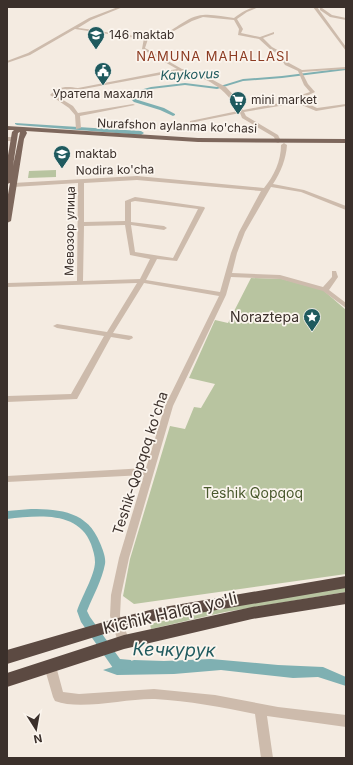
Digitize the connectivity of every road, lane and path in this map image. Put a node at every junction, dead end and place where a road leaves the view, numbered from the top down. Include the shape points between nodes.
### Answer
1 (121, 7) edge
2 (257, 7) edge
3 (315, 7) edge
4 (321, 7) edge
5 (235, 19) junction
6 (346, 19) edge
7 (73, 28) junction
8 (273, 33) dead end
9 (150, 37) junction
10 (260, 38) junction
11 (346, 50) edge
12 (7, 62) edge
13 (346, 68) edge
14 (181, 70) junction
15 (301, 73) junction
16 (298, 101) junction
17 (133, 105) dead end
18 (346, 105) edge
19 (242, 111) junction
20 (77, 115) junction
21 (192, 122) dead end
22 (7, 128) edge
23 (78, 128) dead end
24 (23, 131) junction
25 (7, 132) edge
26 (12, 137) edge
27 (346, 141) edge
28 (281, 143) junction
29 (346, 145) edge
30 (15, 155) junction
31 (8, 173) edge
32 (81, 181) junction
33 (10, 183) edge
34 (267, 187) junction
35 (9, 202) edge
36 (346, 203) edge
37 (339, 204) junction
38 (346, 208) edge
39 (7, 221) edge
40 (128, 223) junction
41 (81, 224) junction
42 (164, 228) dead end
43 (154, 258) junction
44 (334, 272) dead end
45 (230, 275) junction
46 (142, 281) junction
47 (80, 282) junction
48 (7, 285) edge
49 (325, 290) junction
50 (224, 295) junction
51 (346, 306) edge
52 (57, 326) dead end
53 (109, 334) junction
54 (129, 338) dead end
55 (7, 399) edge
56 (150, 472) junction
57 (7, 479) edge
58 (346, 582) edge
59 (346, 598) edge
60 (116, 624) junction
61 (123, 643) junction
62 (7, 657) edge
63 (50, 666) junction
64 (7, 680) edge
65 (260, 709) junction
66 (346, 721) edge
67 (267, 758) edge

1 - 7 street
2 - 5 street
3 - 11 street
4 - 6 street via 329,15
5 - 9 street via 203,16 162,36
5 - 10 street via 241,29 239,34
7 - 9 street
7 - 12 street via 28,54
8 - 10 street
9 - 14 street via 146,38 143,48
10 - 15 street via 280,52 287,64
13 - 15 street
14 - 19 street via 198,74 221,87 236,101
14 - 20 street via 78,89 67,87 52,95 71,107
15 - 16 street via 306,85 313,92 297,98
16 - 18 street via 316,110
16 - 19 street
17 - 20 street
19 - 21 street
19 - 28 street via 244,116 276,136
20 - 23 street
22 - 24 main road, Nurafshon aylanma ko'chasi
24 - 26 main road
24 - 28 main road, Nurafshon aylanma ko'chasi
24 - 30 main road
25 - 26 main road
26 - 30 main road
27 - 28 main road, Nurafshon aylanma ko'chasi
28 - 29 main road, Nurafshon aylanma ko'chasi
28 - 34 street, Teshik-Qopqoq ko'cha via 281,161
30 - 31 main road
30 - 33 main road
31 - 33 main road
32 - 33 street, Nodira ko'cha
32 - 34 street, Nodira ko'cha via 145,179
32 - 41 street, Мевозор улица
33 - 35 main road
34 - 37 street, Nodira ko'cha via 302,191
34 - 45 street, Teshik-Qopqoq ko'cha via 242,232 234,253
35 - 39 main road
36 - 37 street
37 - 38 street, Nodira ko'cha
40 - 41 street
40 - 42 street
40 - 43 street via 132,254
40 - 43 street via 128,201 131,200 202,208 175,260
41 - 47 street, Мевозор улица
43 - 46 street
44 - 49 street via 336,277
45 - 49 street via 280,277
45 - 50 street, Teshik-Qopqoq ko'cha
46 - 47 street
46 - 50 street
46 - 53 street
47 - 48 street
49 - 51 street
50 - 56 street, Teshik-Qopqoq ko'cha via 168,406
52 - 53 street
53 - 54 street
53 - 55 street via 74,397
56 - 57 street
56 - 60 street, Teshik-Qopqoq ko'cha via 124,558 116,594
58 - 60 highway, Kichik Halqa yo'li via 192,608
59 - 61 highway, Kichik Halqa yo'li via 252,613
60 - 61 street, Teshik-Qopqoq ko'cha
60 - 62 highway, Kichik Halqa yo'li
61 - 63 highway, Kichik Halqa yo'li
63 - 64 highway, Kichik Halqa yo'li
63 - 65 street via 59,697 79,699 154,694 215,700
65 - 66 street
65 - 67 street

